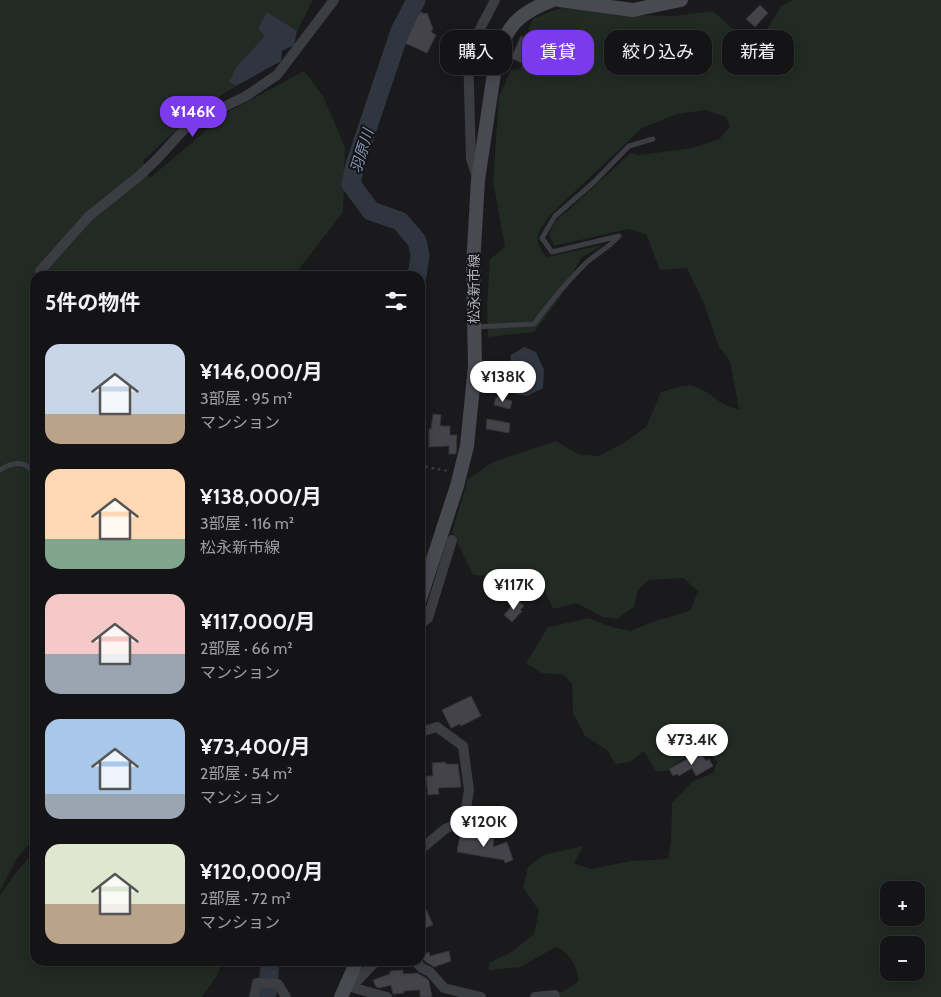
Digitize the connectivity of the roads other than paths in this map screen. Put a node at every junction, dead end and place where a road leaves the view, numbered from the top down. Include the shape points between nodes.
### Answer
1 (334, 0) edge
2 (495, 0) edge
3 (553, 0) edge
4 (559, 0) edge
5 (682, 0) edge
6 (653, 139) dead end
7 (478, 180) junction
8 (40, 271) dead end
9 (474, 327) junction
10 (0, 470) edge
11 (30, 470) edge
12 (452, 540) dead end
13 (425, 583) edge
14 (425, 620) edge
15 (425, 731) edge
16 (425, 846) edge
17 (355, 966) edge
18 (371, 966) edge
19 (420, 966) edge
20 (348, 982) junction
21 (555, 994) dead end
22 (254, 997) edge
23 (286, 997) edge
24 (341, 997) edge
25 (387, 997) edge
26 (481, 997) edge
27 (535, 997) edge

1 - 8 street via 277,75 246,96 189,124 138,177 89,216
2 - 7 street via 468,52 471,159
3 - 7 main road, 松永新市線 via 533,8 511,25 502,42 496,60
4 - 5 main road via 633,10
6 - 9 lane via 629,146 555,216 542,238 552,252 619,236 614,242 588,261 558,292 534,324
7 - 9 main road, 松永新市線 via 473,266
9 - 13 main road, 松永新市線 via 475,366 467,446
10 - 11 lane via 11,463 23,463
12 - 14 street
15 - 16 street via 438,727 463,746 469,790 465,814 459,823 445,829
17 - 20 main road
18 - 20 street via 358,980
19 - 26 street via 444,988
20 - 24 main road
20 - 25 street via 354,988
21 - 27 street
22 - 23 street via 257,983 278,984

